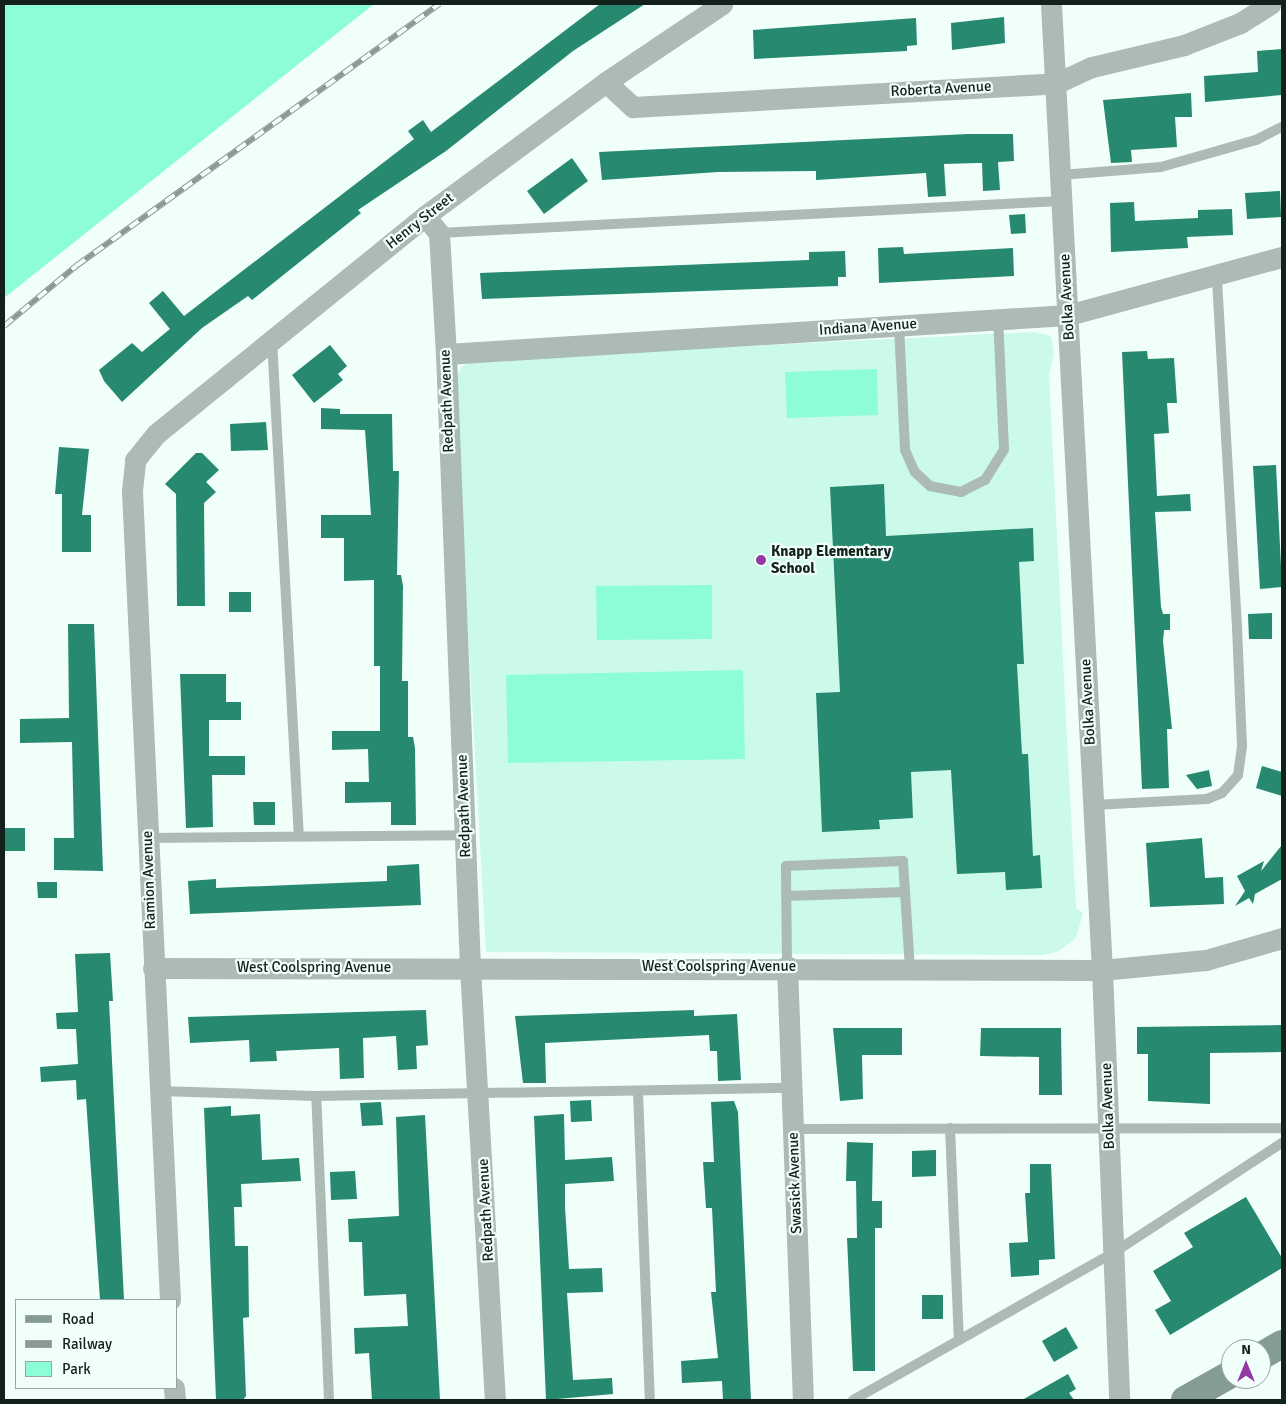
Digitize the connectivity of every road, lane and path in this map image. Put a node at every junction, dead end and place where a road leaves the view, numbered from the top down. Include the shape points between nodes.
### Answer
1 (722, 4) edge
2 (1052, 4) edge
3 (1270, 4) edge
4 (606, 82) junction
5 (1057, 83) junction
6 (1282, 127) edge
7 (1061, 175) junction
8 (1062, 201) junction
9 (425, 216) junction
10 (438, 233) junction
11 (1282, 257) edge
12 (1217, 276) junction
13 (1068, 315) junction
14 (998, 319) junction
15 (899, 326) junction
16 (272, 339) junction
17 (446, 354) junction
18 (134, 460) joint
19 (1094, 805) junction
20 (465, 835) junction
21 (299, 836) junction
22 (147, 838) junction
23 (905, 892) junction
24 (787, 896) junction
25 (1282, 938) edge
26 (787, 966) junction
27 (153, 968) junction
28 (470, 968) junction
29 (910, 968) junction
30 (1102, 970) junction
31 (792, 1088) junction
32 (159, 1091) junction
33 (638, 1092) junction
34 (481, 1095) junction
35 (316, 1096) junction
36 (950, 1128) junction
37 (1108, 1128) junction
38 (1282, 1128) edge
39 (793, 1129) junction
40 (1282, 1143) edge
41 (1113, 1253) junction
42 (170, 1299) edge
43 (959, 1340) junction
44 (1282, 1344) edge
45 (1271, 1350) edge
46 (1221, 1380) edge
47 (329, 1400) edge
48 (496, 1400) edge
49 (650, 1400) edge
50 (803, 1400) edge
51 (853, 1400) edge
52 (1119, 1400) edge
53 (1185, 1400) edge

1 - 4 street, Henry Street
2 - 5 street, Bolka Avenue
3 - 5 street, Roberta Avenue via 1240,23 1184,45 1092,67
4 - 5 street, Roberta Avenue via 633,107
4 - 9 street, Henry Street
5 - 7 street, Bolka Avenue
6 - 7 lane via 1256,140 1161,167
7 - 8 street, Bolka Avenue
8 - 10 lane
8 - 13 street, Bolka Avenue
9 - 10 street
9 - 16 street, Henry Street
10 - 17 street, Redpath Avenue
11 - 12 street, Indiana Avenue
12 - 13 street, Indiana Avenue
12 - 19 lane via 1242,746 1238,775 1222,793 1207,799
13 - 14 street, Indiana Avenue
13 - 19 street, Bolka Avenue
14 - 15 street, Indiana Avenue
14 - 15 lane via 1004,449 985,480 961,492 930,486 915,472 905,450
15 - 17 street, Indiana Avenue
16 - 18 street, Henry Street via 156,434
16 - 21 lane
17 - 20 street, Redpath Avenue
18 - 22 street, Ramion Avenue via 132,491
19 - 30 street, Bolka Avenue
20 - 21 lane
20 - 28 street, Redpath Avenue
21 - 22 lane
22 - 27 street, Ramion Avenue
23 - 24 lane
23 - 24 lane via 903,861 786,866
23 - 29 lane
24 - 26 lane
25 - 30 street, West Coolspring Avenue via 1206,960
26 - 28 street, West Coolspring Avenue
26 - 29 street, West Coolspring Avenue
26 - 31 street, Swasick Avenue
27 - 28 street, West Coolspring Avenue
27 - 32 street, Ramion Avenue
28 - 34 street, Redpath Avenue
29 - 30 street, West Coolspring Avenue
30 - 37 street, Bolka Avenue
31 - 33 lane
31 - 39 street, Swasick Avenue
32 - 35 lane
32 - 42 street, Ramion Avenue
33 - 34 lane
33 - 49 lane
34 - 35 lane
34 - 48 street, Redpath Avenue
35 - 47 lane
36 - 37 lane
36 - 39 lane
36 - 43 lane
37 - 38 lane
37 - 41 street, Bolka Avenue
39 - 50 street, Swasick Avenue
40 - 41 lane
41 - 43 lane
41 - 52 street, Bolka Avenue
43 - 51 lane
44 - 45 street
46 - 53 street

